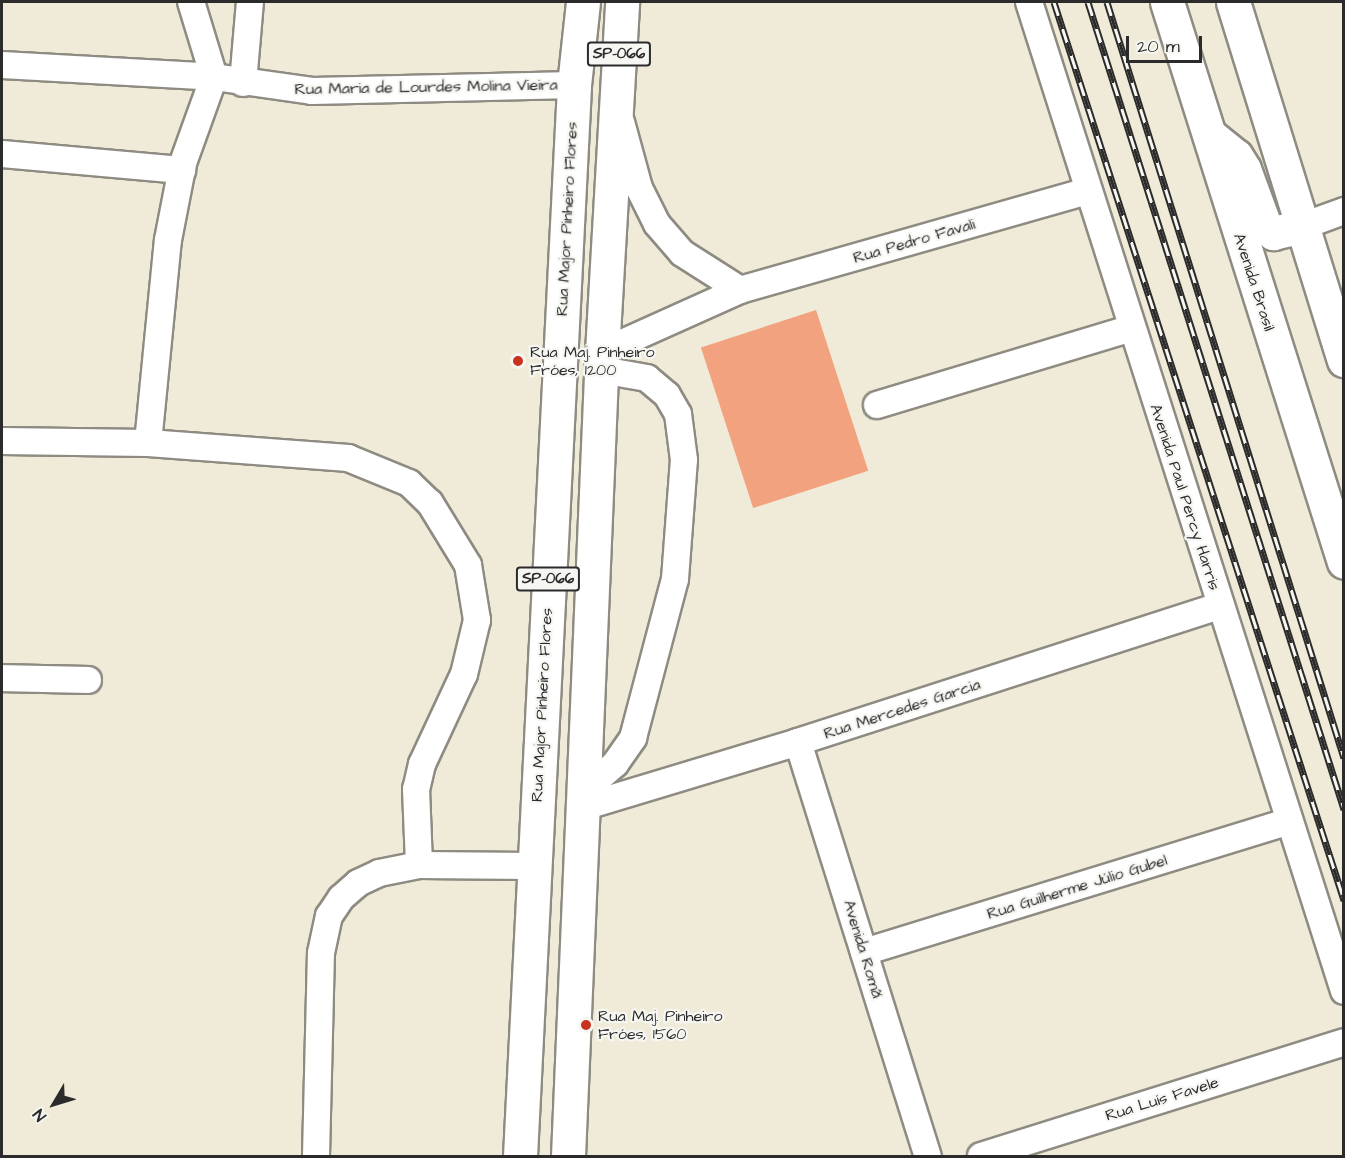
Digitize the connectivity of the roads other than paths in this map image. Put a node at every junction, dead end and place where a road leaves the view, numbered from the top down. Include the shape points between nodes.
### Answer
1 (191, 2) edge
2 (250, 2) edge
3 (583, 2) edge
4 (622, 2) edge
5 (1029, 2) edge
6 (1167, 2) edge
7 (1233, 2) edge
8 (2, 65) edge
9 (214, 77) junction
10 (243, 83) junction
11 (574, 85) junction
12 (616, 107) junction
13 (1210, 135) junction
14 (2, 154) edge
15 (182, 170) junction
16 (1088, 191) junction
17 (1344, 211) edge
18 (1303, 226) junction
19 (740, 290) junction
20 (1132, 328) junction
21 (1344, 360) edge
22 (602, 361) junction
23 (877, 405) dead end
24 (2, 441) edge
25 (148, 443) junction
26 (1344, 562) edge
27 (1220, 606) junction
28 (2, 678) edge
29 (88, 680) dead end
30 (798, 742) junction
31 (584, 799) junction
32 (1289, 821) junction
33 (419, 865) junction
34 (534, 866) junction
35 (864, 952) junction
36 (1344, 991) edge
37 (1344, 1042) edge
38 (316, 1156) edge
39 (520, 1156) edge
40 (568, 1156) edge
41 (928, 1156) edge
42 (981, 1156) edge

1 - 9 street
2 - 10 street
3 - 11 main road, Rua Major Pinheiro Flores / SP-066
4 - 12 main road, SP-066
5 - 16 street, Avenida Paul Percy Harris
6 - 13 main road, Avenida Brasil
7 - 18 main road
8 - 9 street, Rua Maria de Lourdes Molina Vieira
9 - 10 street, Rua Maria de Lourdes Molina Vieira
9 - 15 street
10 - 11 street, Rua Maria de Lourdes Molina Vieira via 334,91
11 - 34 main road, Rua Major Pinheiro Flores / SP-066
12 - 19 street via 639,188 657,224 682,253
12 - 22 main road, SP-066
13 - 18 main road via 1236,156 1244,169 1265,226 1273,233
13 - 26 main road, Avenida Brasil
14 - 15 street
15 - 25 street via 168,240
16 - 19 street, Rua Pedro Favali
16 - 20 street, Avenida Paul Percy Harris
17 - 18 street
18 - 21 main road
19 - 22 street, Rua Pedro Favali
20 - 23 street
20 - 27 street, Avenida Paul Percy Harris
22 - 31 main road, SP-066
22 - 31 street via 647,378 667,395 678,414 684,460 675,579 633,738
24 - 25 street
25 - 33 street via 348,458 409,483 448,528 468,565 477,620 464,674 420,772 416,819
27 - 30 street, Rua Mercedes Garcia
27 - 32 street, Avenida Paul Percy Harris
28 - 29 street
30 - 31 street, Rua Mercedes Garcia
30 - 35 street, Avenida Romã
31 - 40 main road, SP-066
32 - 35 street, Rua Guilherme Júlio Gubel
32 - 36 street, Avenida Paul Percy Harris
33 - 34 street
33 - 38 street via 379,873 358,882 329,916 321,953
34 - 39 main road, Rua Major Pinheiro Flores / SP-066
35 - 41 street, Avenida Romã
37 - 42 street, Rua Luís Favele

